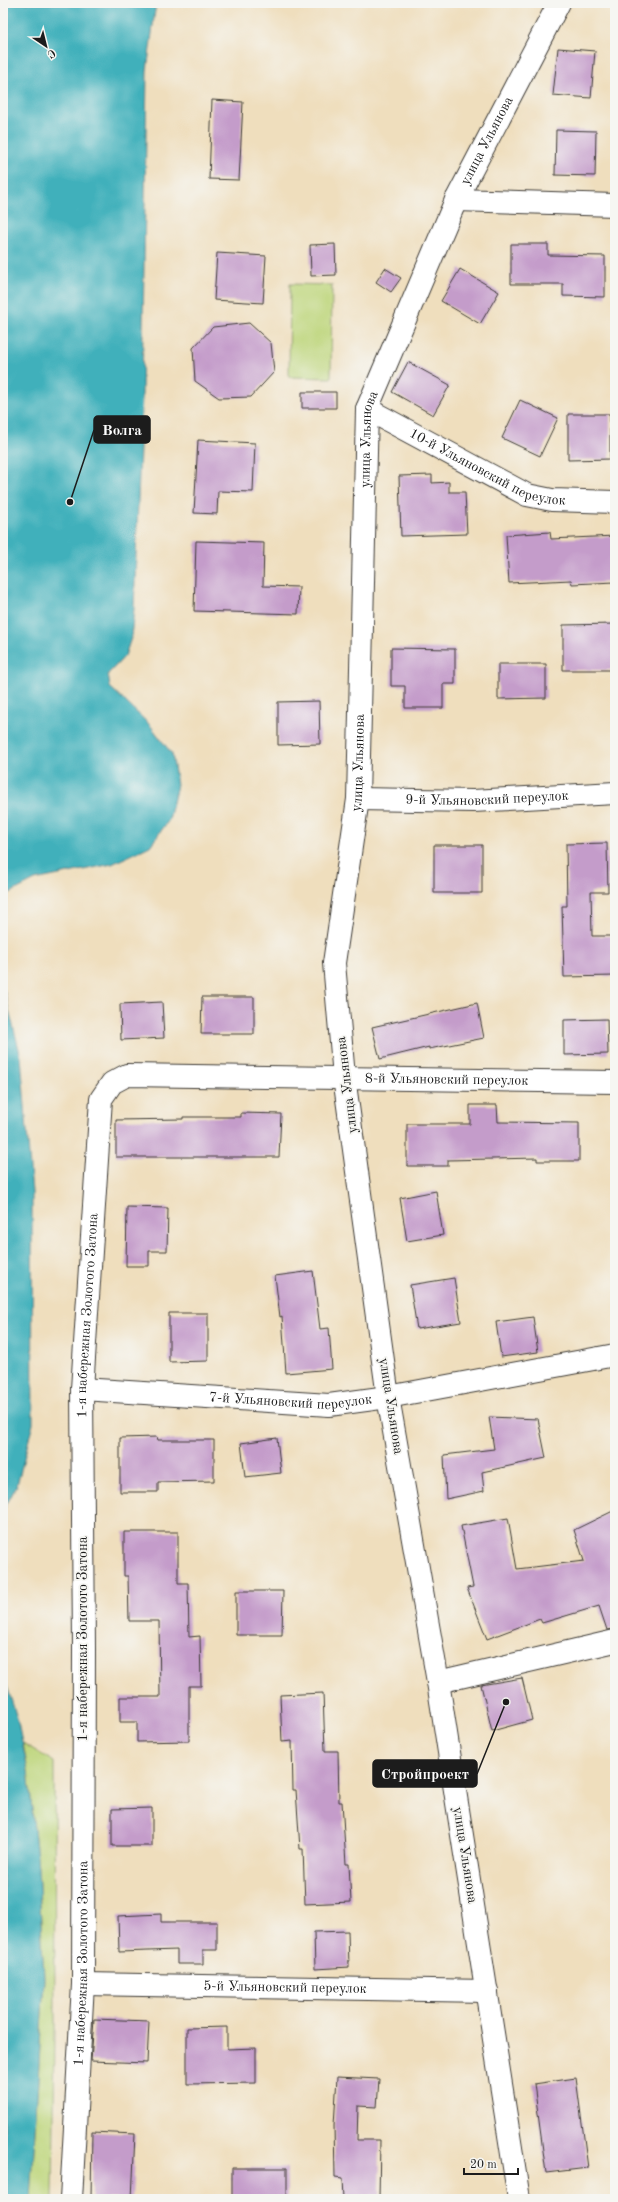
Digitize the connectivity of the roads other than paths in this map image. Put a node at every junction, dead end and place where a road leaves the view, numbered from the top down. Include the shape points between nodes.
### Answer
1 (559, 3) edge
2 (456, 200) junction
3 (615, 205) edge
4 (367, 409) junction
5 (615, 502) edge
6 (615, 793) edge
7 (358, 799) junction
8 (344, 1077) junction
9 (615, 1082) edge
10 (112, 1083) joint
11 (615, 1355) edge
12 (82, 1389) junction
13 (388, 1396) junction
14 (615, 1641) edge
15 (438, 1682) junction
16 (83, 1984) junction
17 (487, 1991) junction
18 (71, 2199) edge
19 (519, 2199) edge

1 - 2 street, улица Ульянова
2 - 3 street
2 - 4 street, улица Ульянова
4 - 5 street, 10-й Ульяновский переулок via 527,495 552,500
4 - 7 street, улица Ульянова
6 - 7 street, 9-й Ульяновский переулок via 473,801
7 - 8 street, улица Ульянова via 334,963
8 - 9 street, 8-й Ульяновский переулок
8 - 10 street, 8-й Ульяновский переулок via 127,1075
8 - 13 street, улица Ульянова
10 - 12 street, 1-я набережная Золотого Затона via 101,1099
11 - 13 street, 7-й Ульяновский переулок
12 - 13 street, 7-й Ульяновский переулок via 329,1405
12 - 16 street, 1-я набережная Золотого Затона
13 - 15 street, улица Ульянова
14 - 15 street
15 - 17 street, улица Ульянова
16 - 17 street, 5-й Ульяновский переулок
16 - 18 street, 1-я набережная Золотого Затона
17 - 19 street, улица Ульянова

